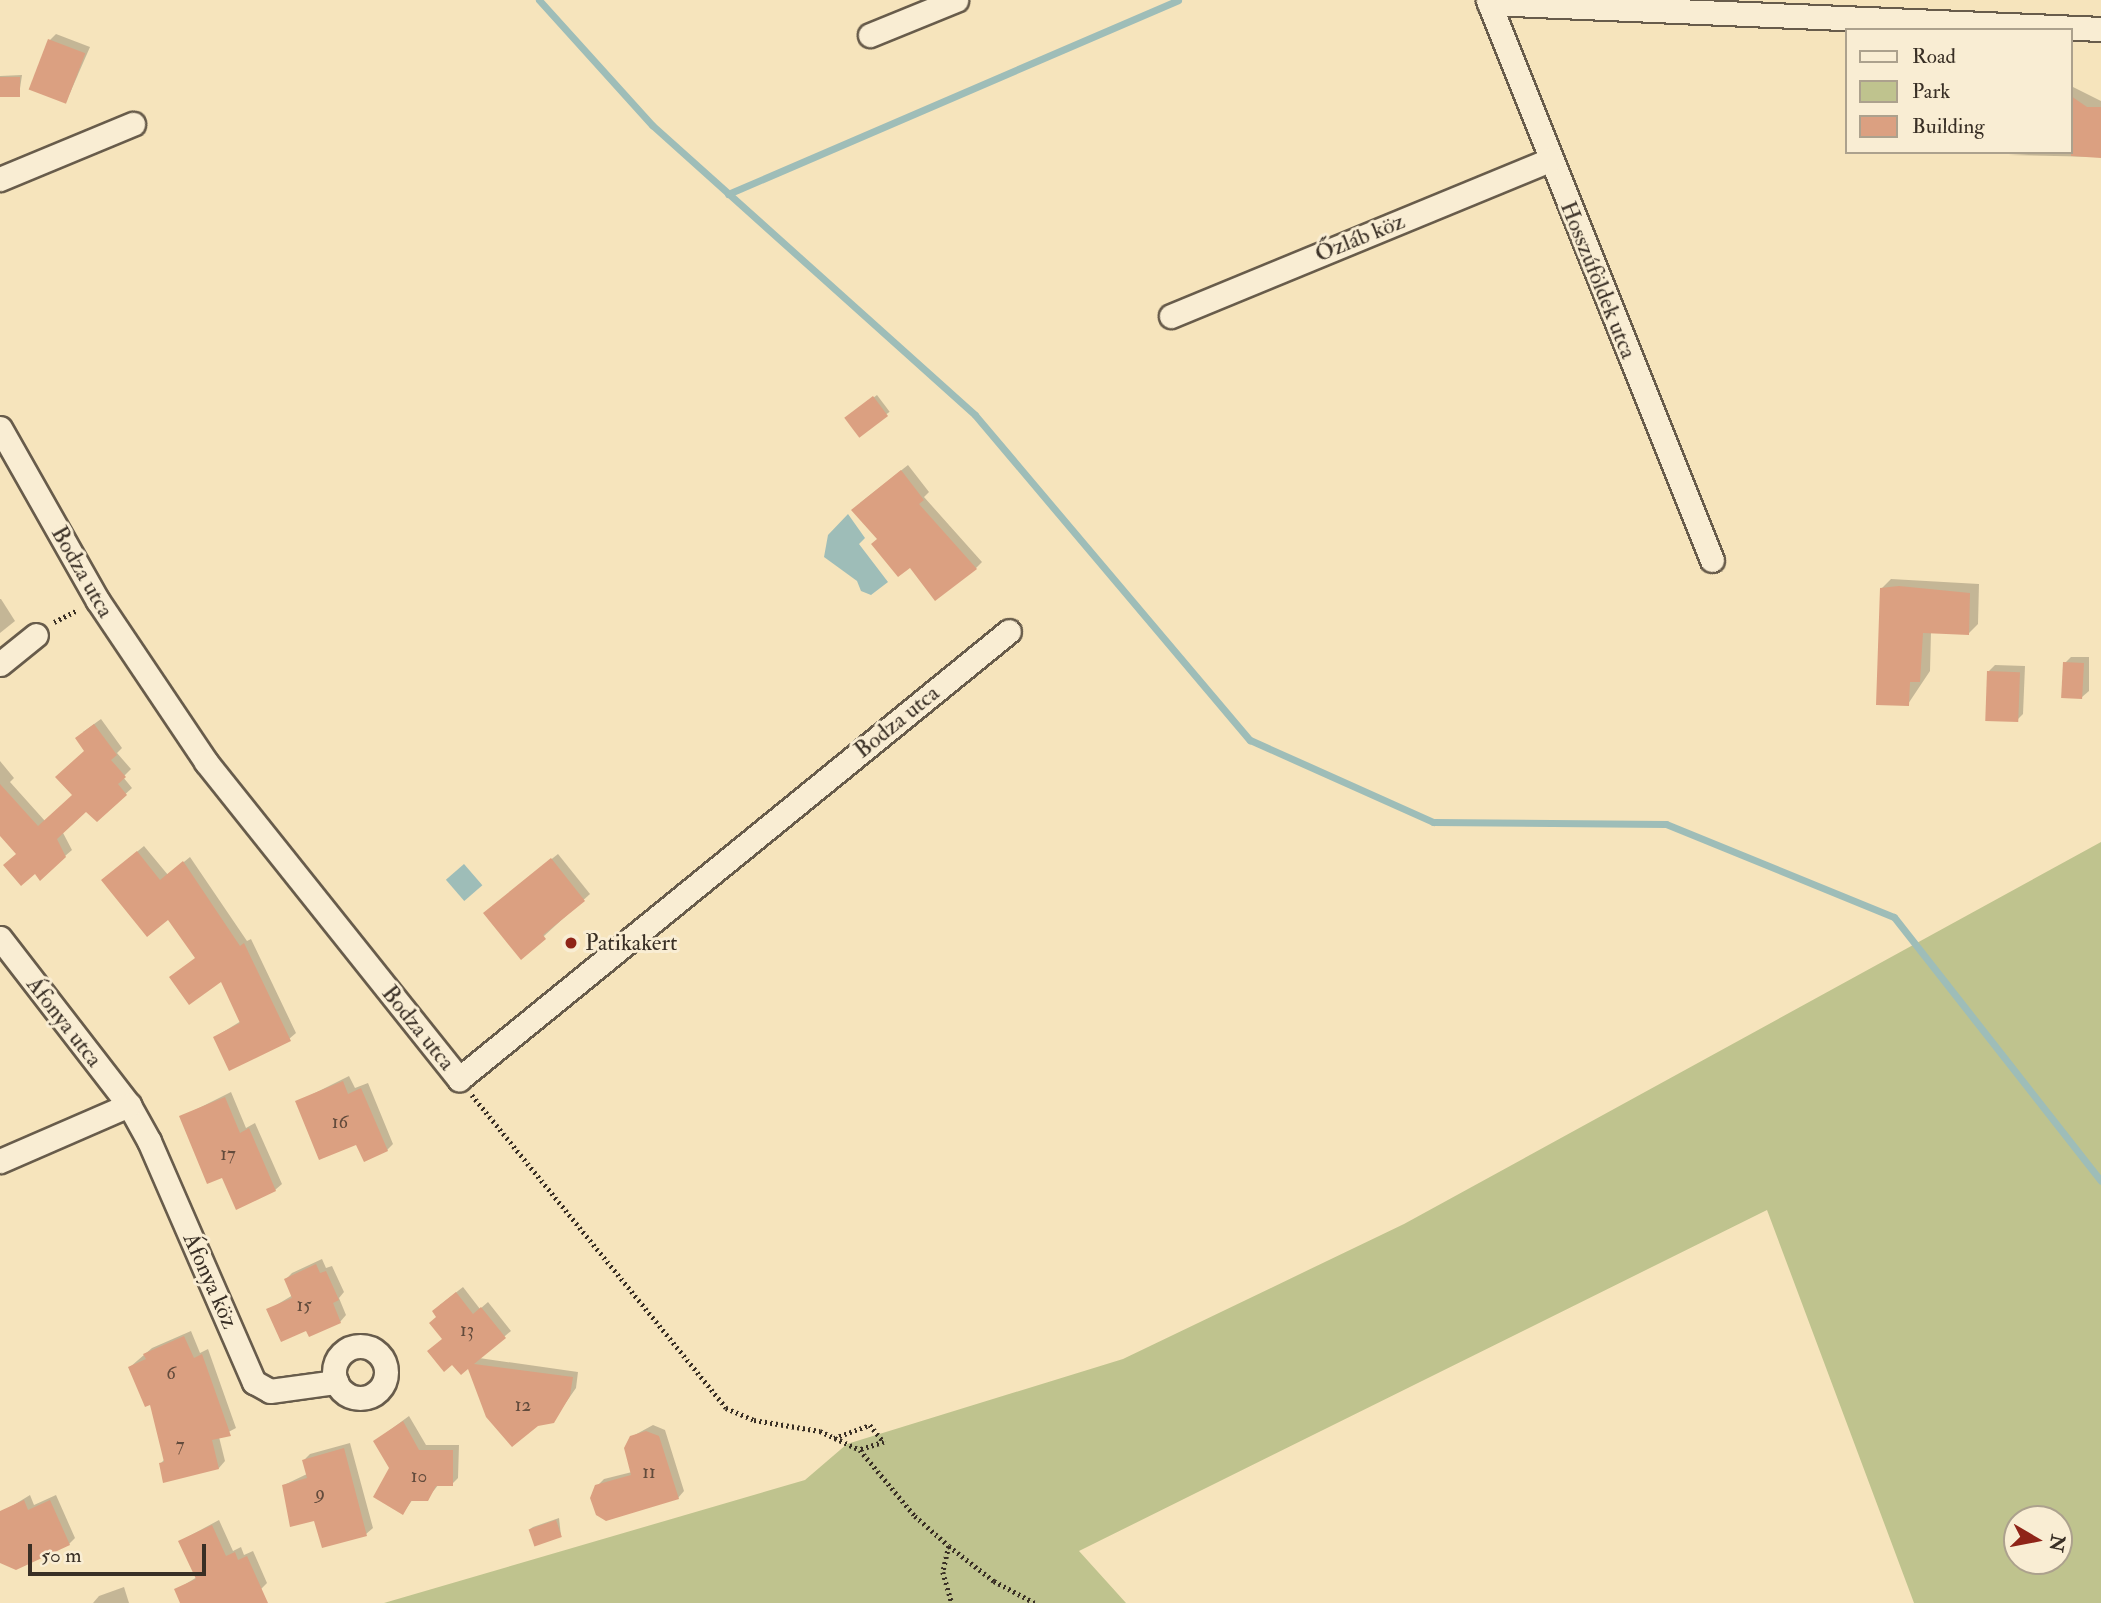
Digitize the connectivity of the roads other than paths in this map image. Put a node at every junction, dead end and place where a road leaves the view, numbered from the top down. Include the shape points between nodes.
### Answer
1 (956, 0) edge
2 (1489, 1) edge
3 (2101, 29) edge
4 (870, 35) dead end
5 (133, 124) dead end
6 (1550, 160) junction
7 (0, 179) edge
8 (1171, 316) dead end
9 (0, 428) edge
10 (1712, 560) dead end
11 (1009, 631) dead end
12 (36, 635) road end
13 (0, 664) edge
14 (0, 938) edge
15 (129, 1105) junction
16 (0, 1161) edge
17 (336, 1382) dead end

1 - 4 street
2 - 3 street
2 - 6 street, Hosszúföldek utca
5 - 7 street
6 - 8 street, Őzláb köz
6 - 10 street, Hosszúföldek utca
9 - 11 street, Bodza utca via 98,601 206,762 459,1079
12 - 13 street
14 - 15 street, Áfonya utca
15 - 16 street
15 - 17 street, Áfonya köz via 149,1140 254,1382 270,1391

